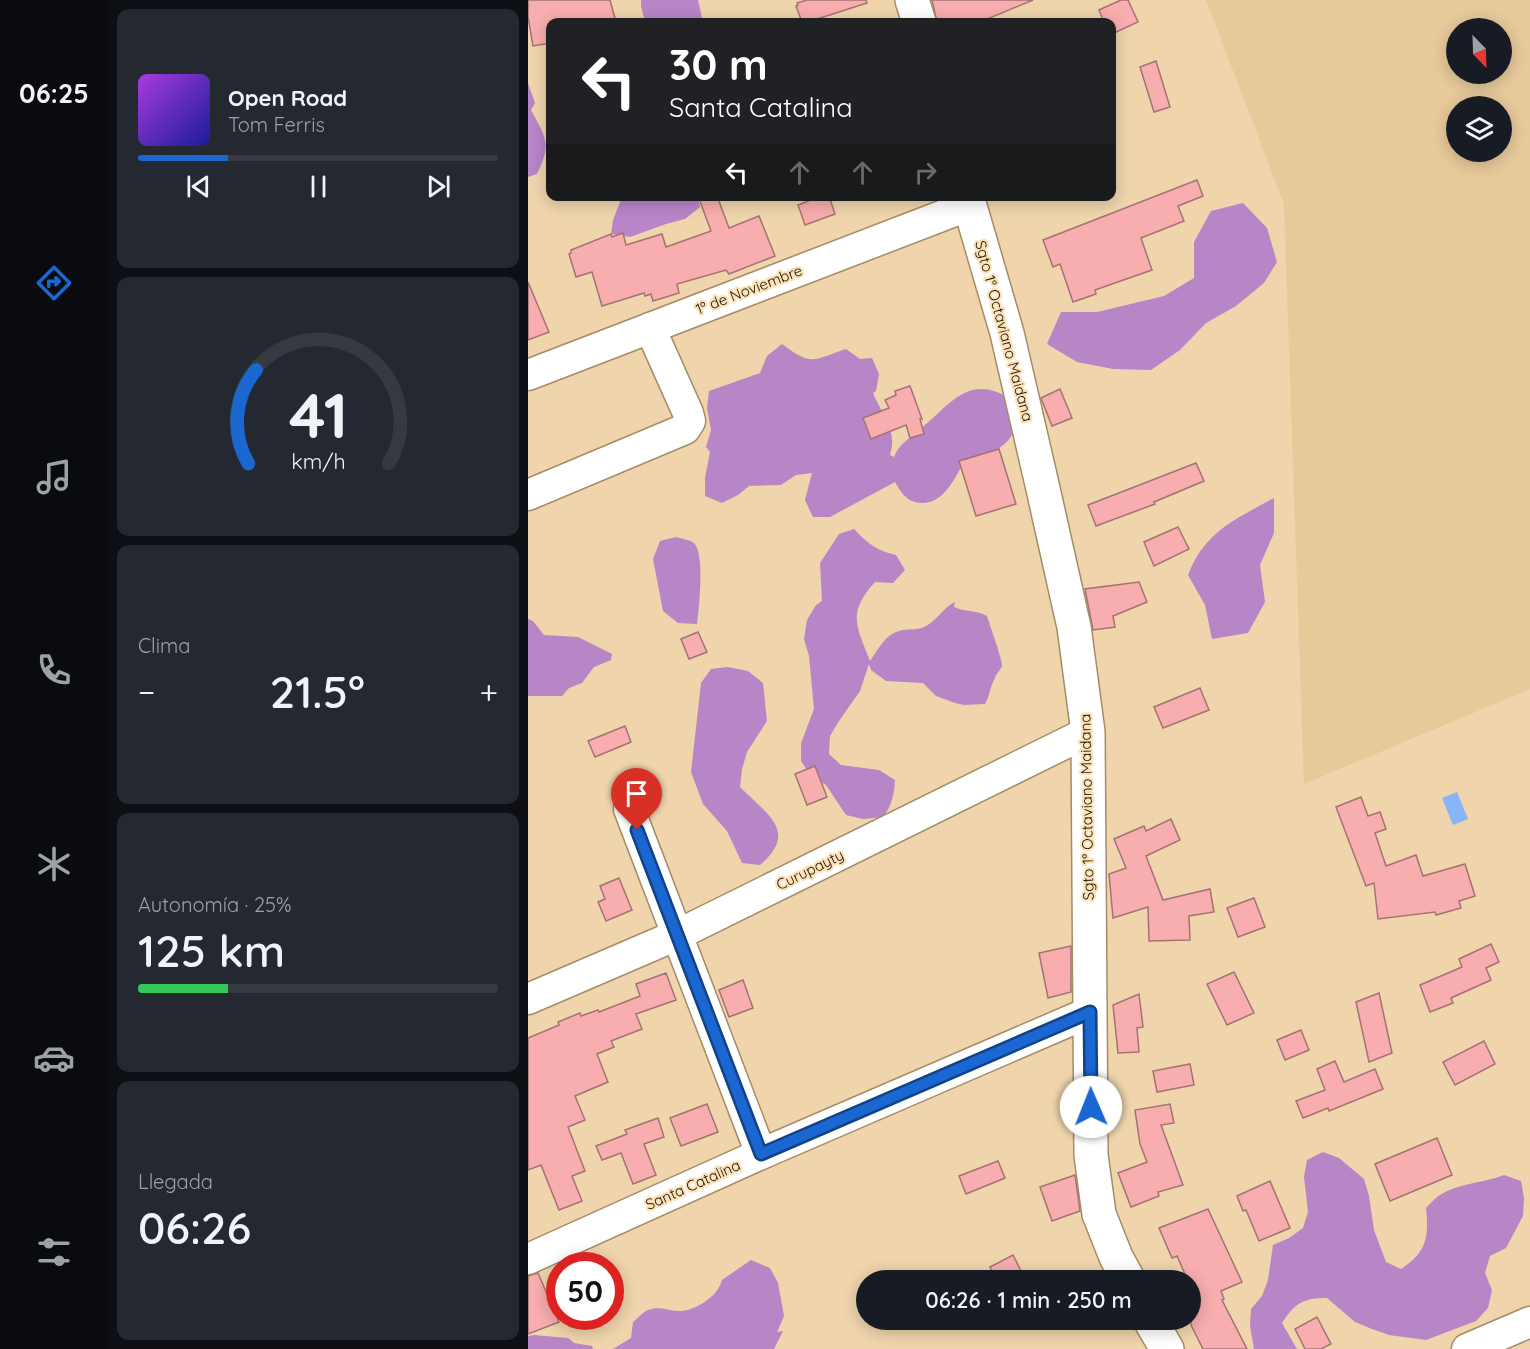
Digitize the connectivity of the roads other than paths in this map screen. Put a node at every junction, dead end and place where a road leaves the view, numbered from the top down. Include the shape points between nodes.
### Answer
1 (912, 0) edge
2 (918, 18) edge
3 (968, 201) edge
4 (650, 328) junction
5 (528, 375) edge
6 (528, 495) edge
7 (1088, 732) junction
8 (629, 809) dead end
9 (677, 935) junction
10 (528, 999) edge
11 (1090, 1012) junction
12 (761, 1154) junction
13 (528, 1259) edge
14 (1123, 1270) edge
15 (1530, 1322) edge
16 (1156, 1330) edge
17 (1167, 1349) edge
18 (1467, 1349) edge

1 - 2 main road
3 - 4 street, 1º de Noviembre
3 - 7 main road, Sgto 1° Octaviano Maidana via 1007,333 1041,480 1074,627
4 - 5 street, 1º de Noviembre
4 - 6 street via 688,413 686,429
7 - 9 street, Curupayty
7 - 11 main road, Sgto 1° Octaviano Maidana
8 - 9 street
9 - 10 street, Curupayty
9 - 12 street
11 - 12 street, Santa Catalina
11 - 14 main road, Sgto 1° Octaviano Maidana via 1092,1155 1099,1214
12 - 13 street, Santa Catalina
15 - 18 street
16 - 17 main road

